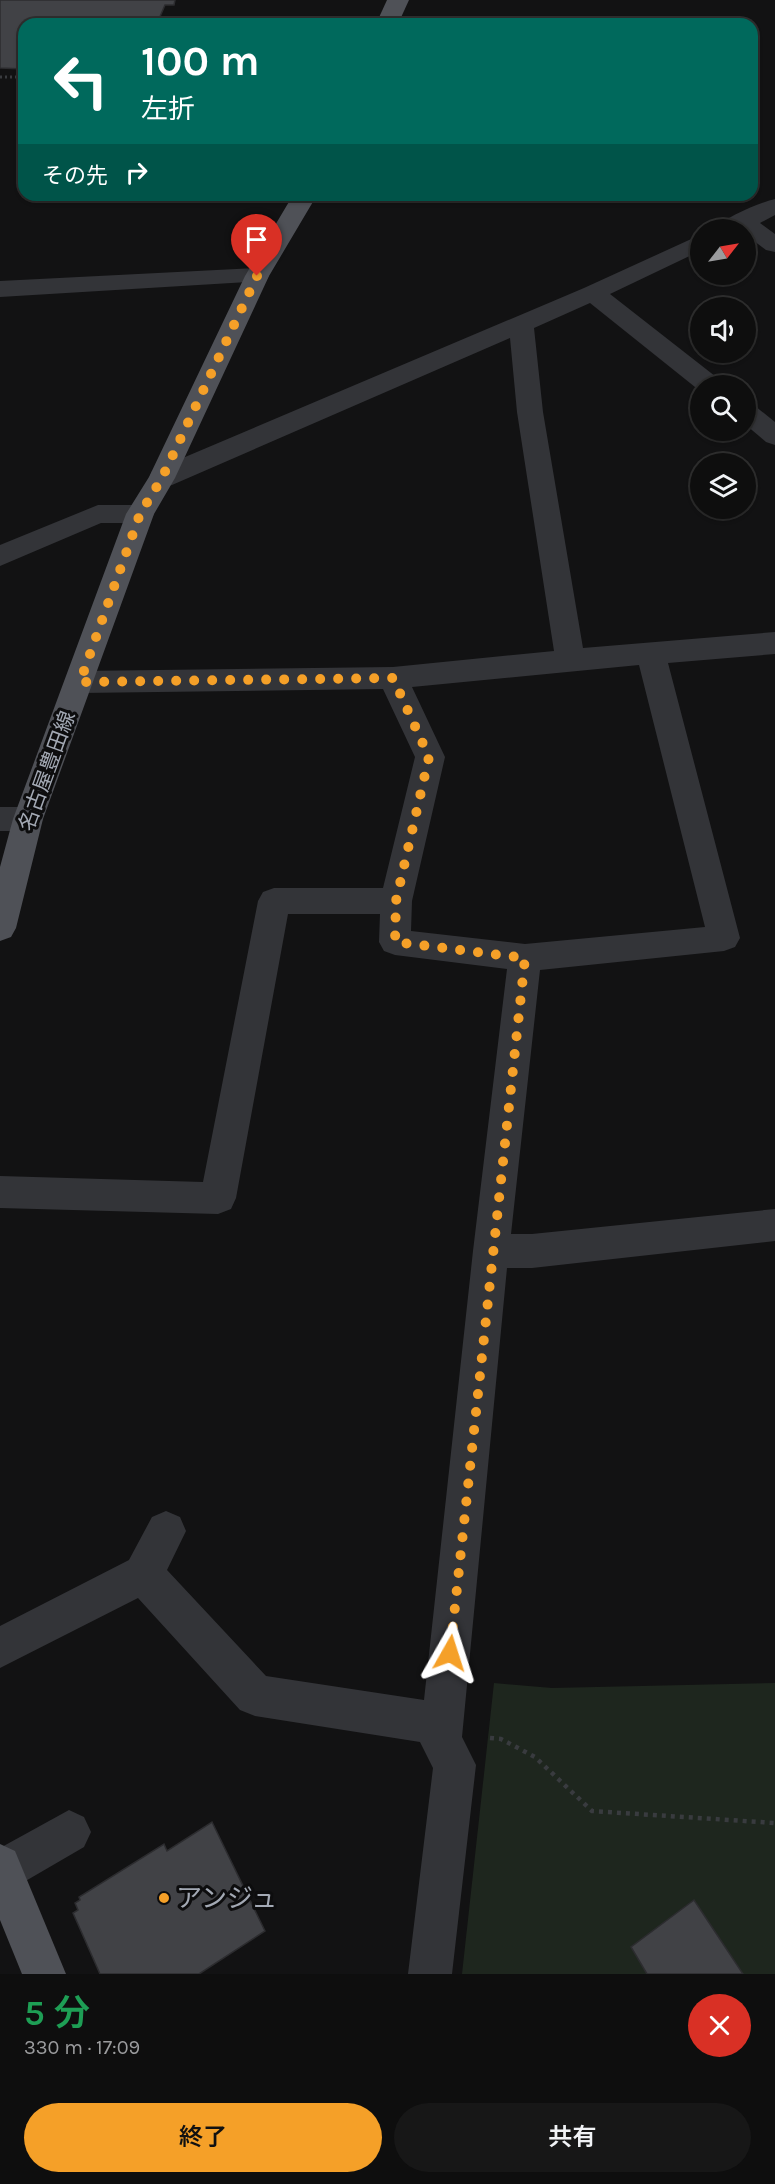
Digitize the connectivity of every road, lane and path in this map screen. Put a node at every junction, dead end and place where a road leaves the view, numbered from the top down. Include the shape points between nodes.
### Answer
1 (398, 0) edge
2 (390, 18) edge
3 (0, 76) edge
4 (18, 77) edge
5 (301, 201) edge
6 (775, 206) edge
7 (747, 219) edge
8 (756, 235) edge
9 (775, 244) edge
10 (690, 247) edge
11 (257, 276) junction
12 (0, 290) edge
13 (593, 293) junction
14 (521, 323) junction
15 (697, 375) edge
16 (756, 420) edge
17 (775, 436) edge
18 (162, 478) junction
19 (140, 514) junction
20 (0, 556) edge
21 (775, 644) edge
22 (651, 653) junction
23 (570, 660) junction
24 (393, 678) junction
25 (80, 682) junction
26 (14, 819) edge
27 (396, 901) junction
28 (0, 928) edge
29 (525, 958) junction
30 (0, 1192) edge
31 (775, 1225) edge
32 (491, 1251) junction
33 (166, 1532) dead end
34 (143, 1574) junction
35 (0, 1648) edge
36 (442, 1728) junction
37 (775, 1823) edge
38 (69, 1832) dead end
39 (1, 1869) edge
40 (44, 1974) edge
41 (430, 1974) edge

1 - 2 main road
3 - 4 path
5 - 11 main road, 名古屋豊田線
6 - 7 street
8 - 9 street
10 - 13 street
11 - 12 street
11 - 18 main road, 名古屋豊田線
13 - 14 street
13 - 15 street
14 - 18 street
14 - 23 street via 530,412
16 - 17 street
18 - 19 main road, 名古屋豊田線
19 - 20 street via 98,514
19 - 25 main road, 名古屋豊田線
21 - 22 street
22 - 23 street
22 - 29 street via 724,938
23 - 24 street
24 - 25 street
24 - 27 street via 429,757
25 - 26 main road, 名古屋豊田線
26 - 28 main road, 名古屋豊田線
27 - 29 street via 395,942
27 - 30 street via 274,901 218,1198
29 - 32 street
31 - 32 street via 532,1251
32 - 36 street
33 - 34 street
34 - 35 street
34 - 36 street via 255,1695
36 - 37 path via 501,1739 535,1757 592,1811
36 - 41 street via 441,1741 455,1765
38 - 39 street
39 - 40 main road

